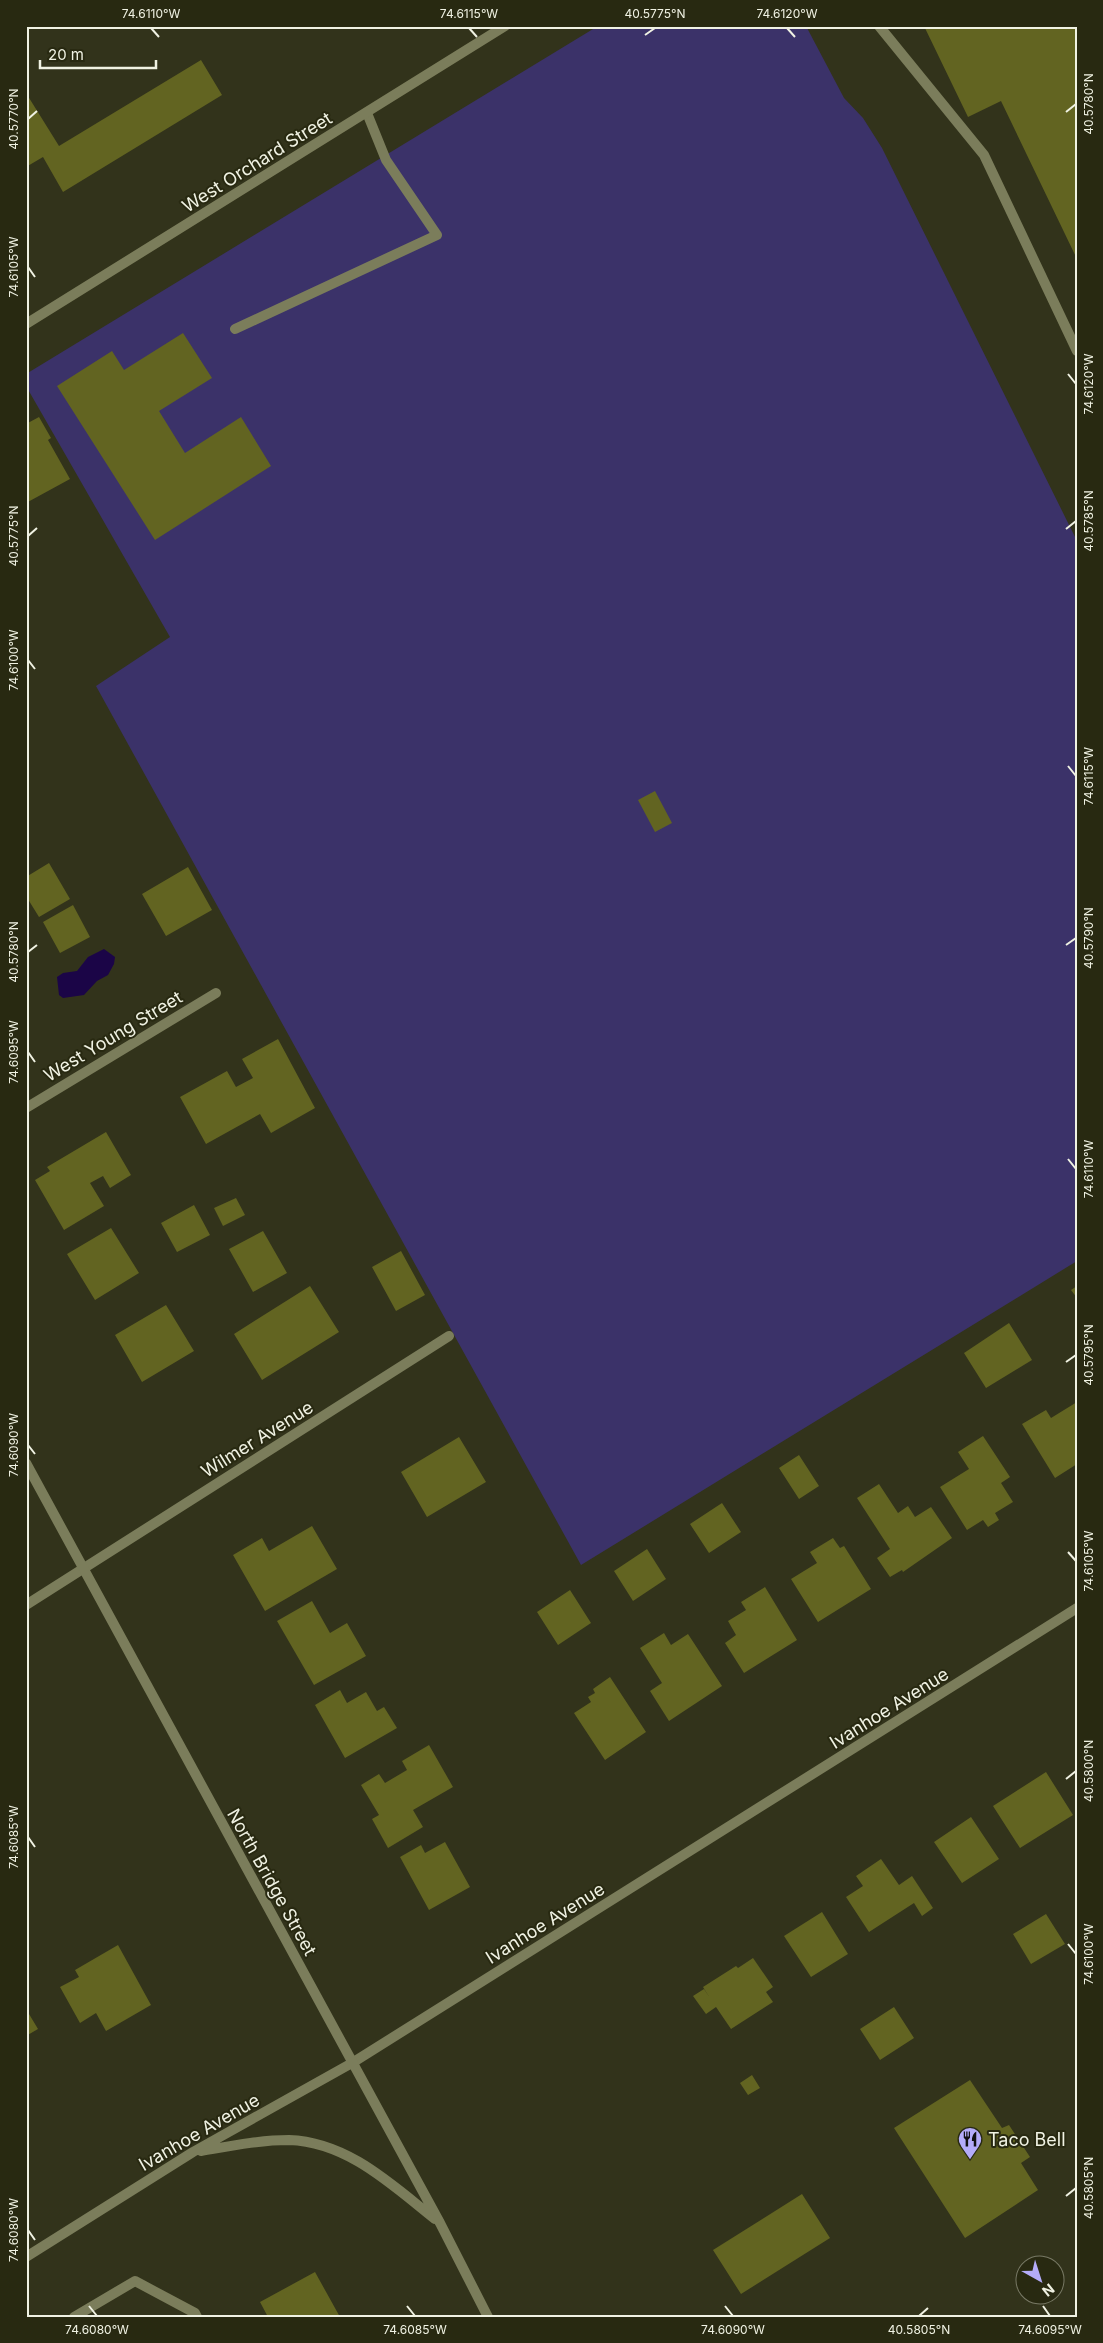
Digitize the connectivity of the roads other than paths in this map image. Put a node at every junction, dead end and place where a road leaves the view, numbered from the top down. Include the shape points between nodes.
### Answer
1 (504, 26) edge
2 (879, 26) edge
3 (367, 113) junction
4 (26, 324) edge
5 (235, 329) dead end
6 (1077, 351) edge
7 (216, 993) dead end
8 (26, 1108) edge
9 (449, 1336) dead end
10 (26, 1463) edge
11 (83, 1569) junction
12 (26, 1605) edge
13 (1077, 1608) edge
14 (352, 2063) junction
15 (193, 2152) junction
16 (440, 2223) junction
17 (26, 2257) edge
18 (74, 2317) edge
19 (197, 2317) edge
20 (488, 2317) edge

1 - 3 street, West Orchard Street
2 - 6 street via 984,155
3 - 4 street, West Orchard Street
3 - 5 street via 386,160 437,234
7 - 8 street, West Young Street
9 - 11 street, Wilmer Avenue
10 - 11 street, North Bridge Street
11 - 12 street, Wilmer Avenue
11 - 14 street, North Bridge Street
13 - 14 street, Ivanhoe Avenue
14 - 15 street, Ivanhoe Avenue
14 - 16 street, North Bridge Street
15 - 16 street via 253,2142 291,2140 329,2147 367,2165
15 - 17 street, Ivanhoe Avenue
16 - 20 street, North Bridge Street
18 - 19 street via 135,2281

